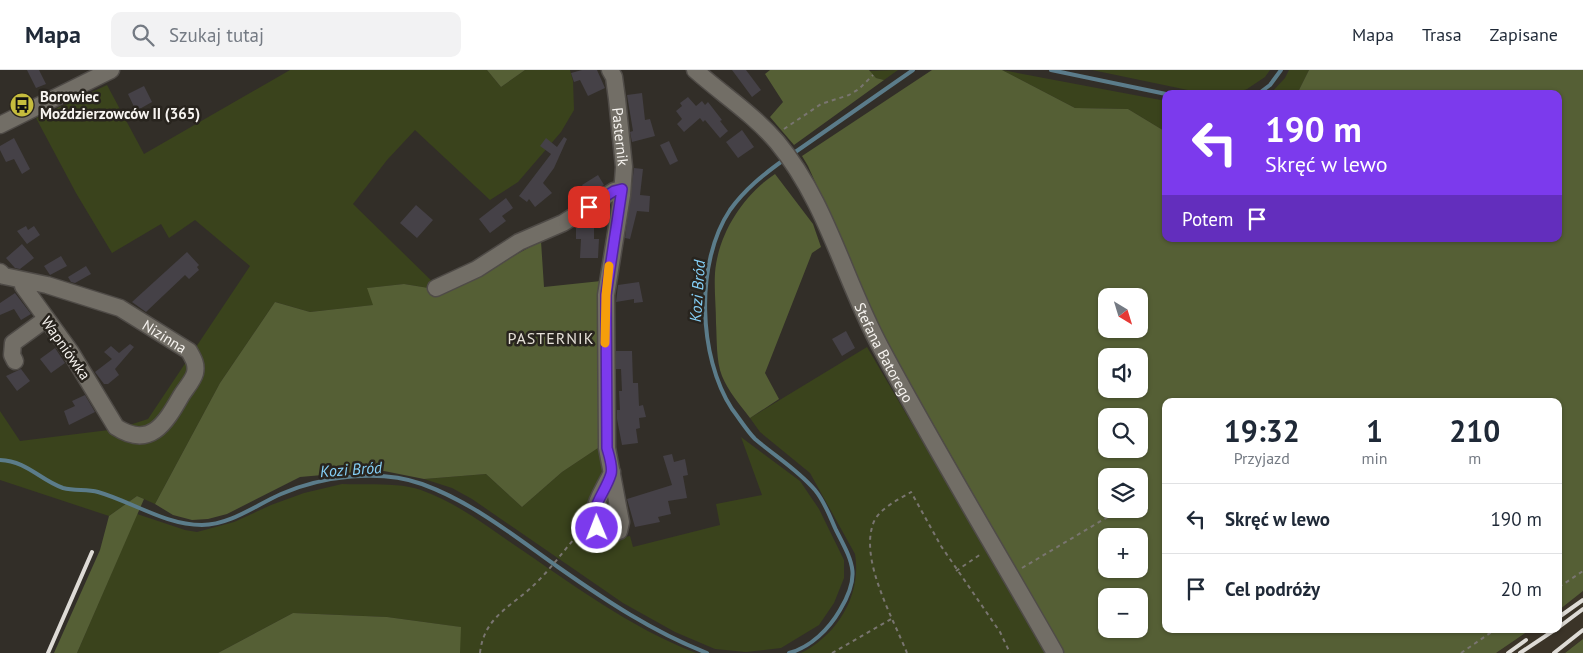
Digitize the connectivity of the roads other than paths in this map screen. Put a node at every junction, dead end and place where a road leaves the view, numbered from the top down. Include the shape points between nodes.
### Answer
1 (111, 70) edge
2 (610, 70) edge
3 (695, 70) edge
4 (0, 124) edge
5 (622, 189) junction
6 (0, 272) edge
7 (24, 281) junction
8 (436, 288) dead end
9 (46, 320) junction
10 (15, 361) dead end
11 (128, 434) joint
12 (612, 472) junction
13 (1055, 653) edge

1 - 4 street
2 - 5 street, Pasternik via 614,76 624,167
3 - 13 street, Stefana Batorego via 756,120 797,170 821,214 879,345
5 - 8 street
5 - 12 street, Pasternik via 606,295 607,448
6 - 7 street
7 - 9 street, Wapniówka via 23,286
7 - 11 street, Nizinna via 120,308 189,351 196,362 195,373 169,418 147,435
9 - 10 street via 13,343
9 - 11 street, Wapniówka via 70,351 116,427
12 - 12 street, Pasternik via 593,519 597,528 607,535 619,531 621,522

